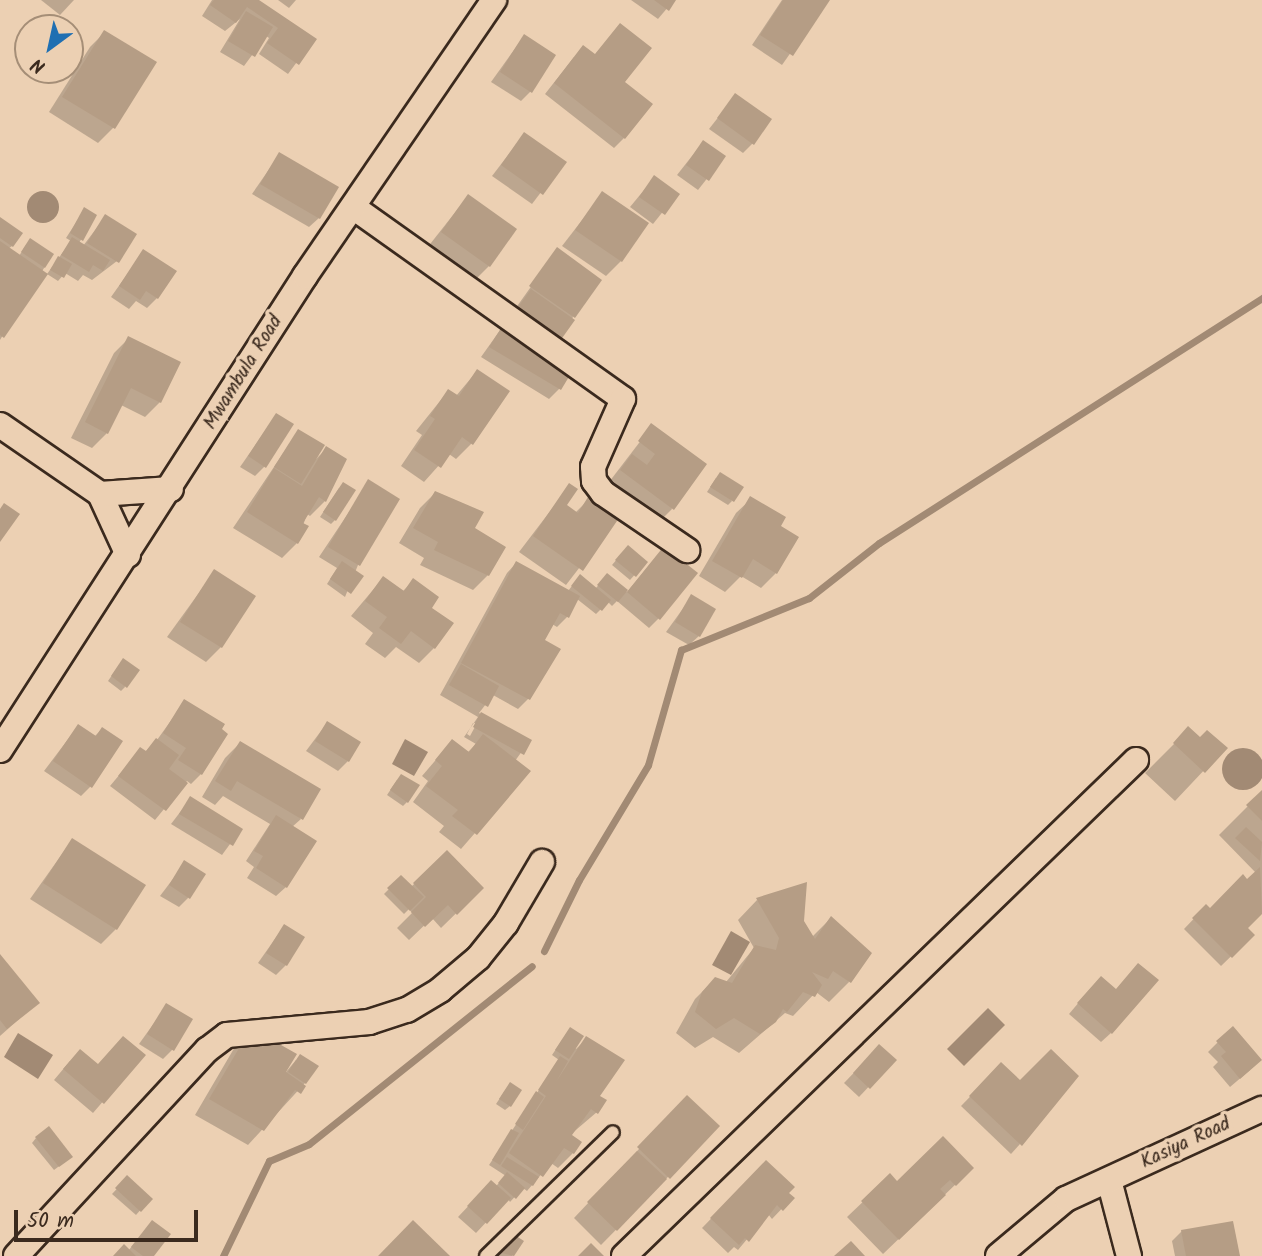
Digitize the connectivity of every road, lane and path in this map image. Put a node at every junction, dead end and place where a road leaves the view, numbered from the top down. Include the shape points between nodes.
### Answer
1 (494, 0) edge
2 (353, 207) junction
3 (0, 425) edge
4 (171, 489) junction
5 (100, 494) junction
6 (687, 550) dead end
7 (128, 555) junction
8 (0, 750) edge
9 (1136, 760) dead end
10 (542, 862) dead end
11 (1262, 1109) edge
12 (613, 1132) dead end
13 (1109, 1180) junction
14 (16, 1256) edge
15 (486, 1256) edge
16 (624, 1256) edge
17 (998, 1256) edge
18 (1129, 1256) edge

1 - 2 street, Mwambula Road
2 - 4 street, Mwambula Road
2 - 6 street via 623,399 593,467 594,481 603,493
3 - 5 street
4 - 5 street
4 - 7 street, Mwambula Road
5 - 7 street
7 - 8 street, Mwambula Road
9 - 16 street
10 - 14 street via 506,923 478,958 407,1010 369,1022 227,1035 207,1050
11 - 13 street, Kasiya Road
12 - 15 lane
13 - 17 street, Kasiya Road via 1066,1199
13 - 18 street

